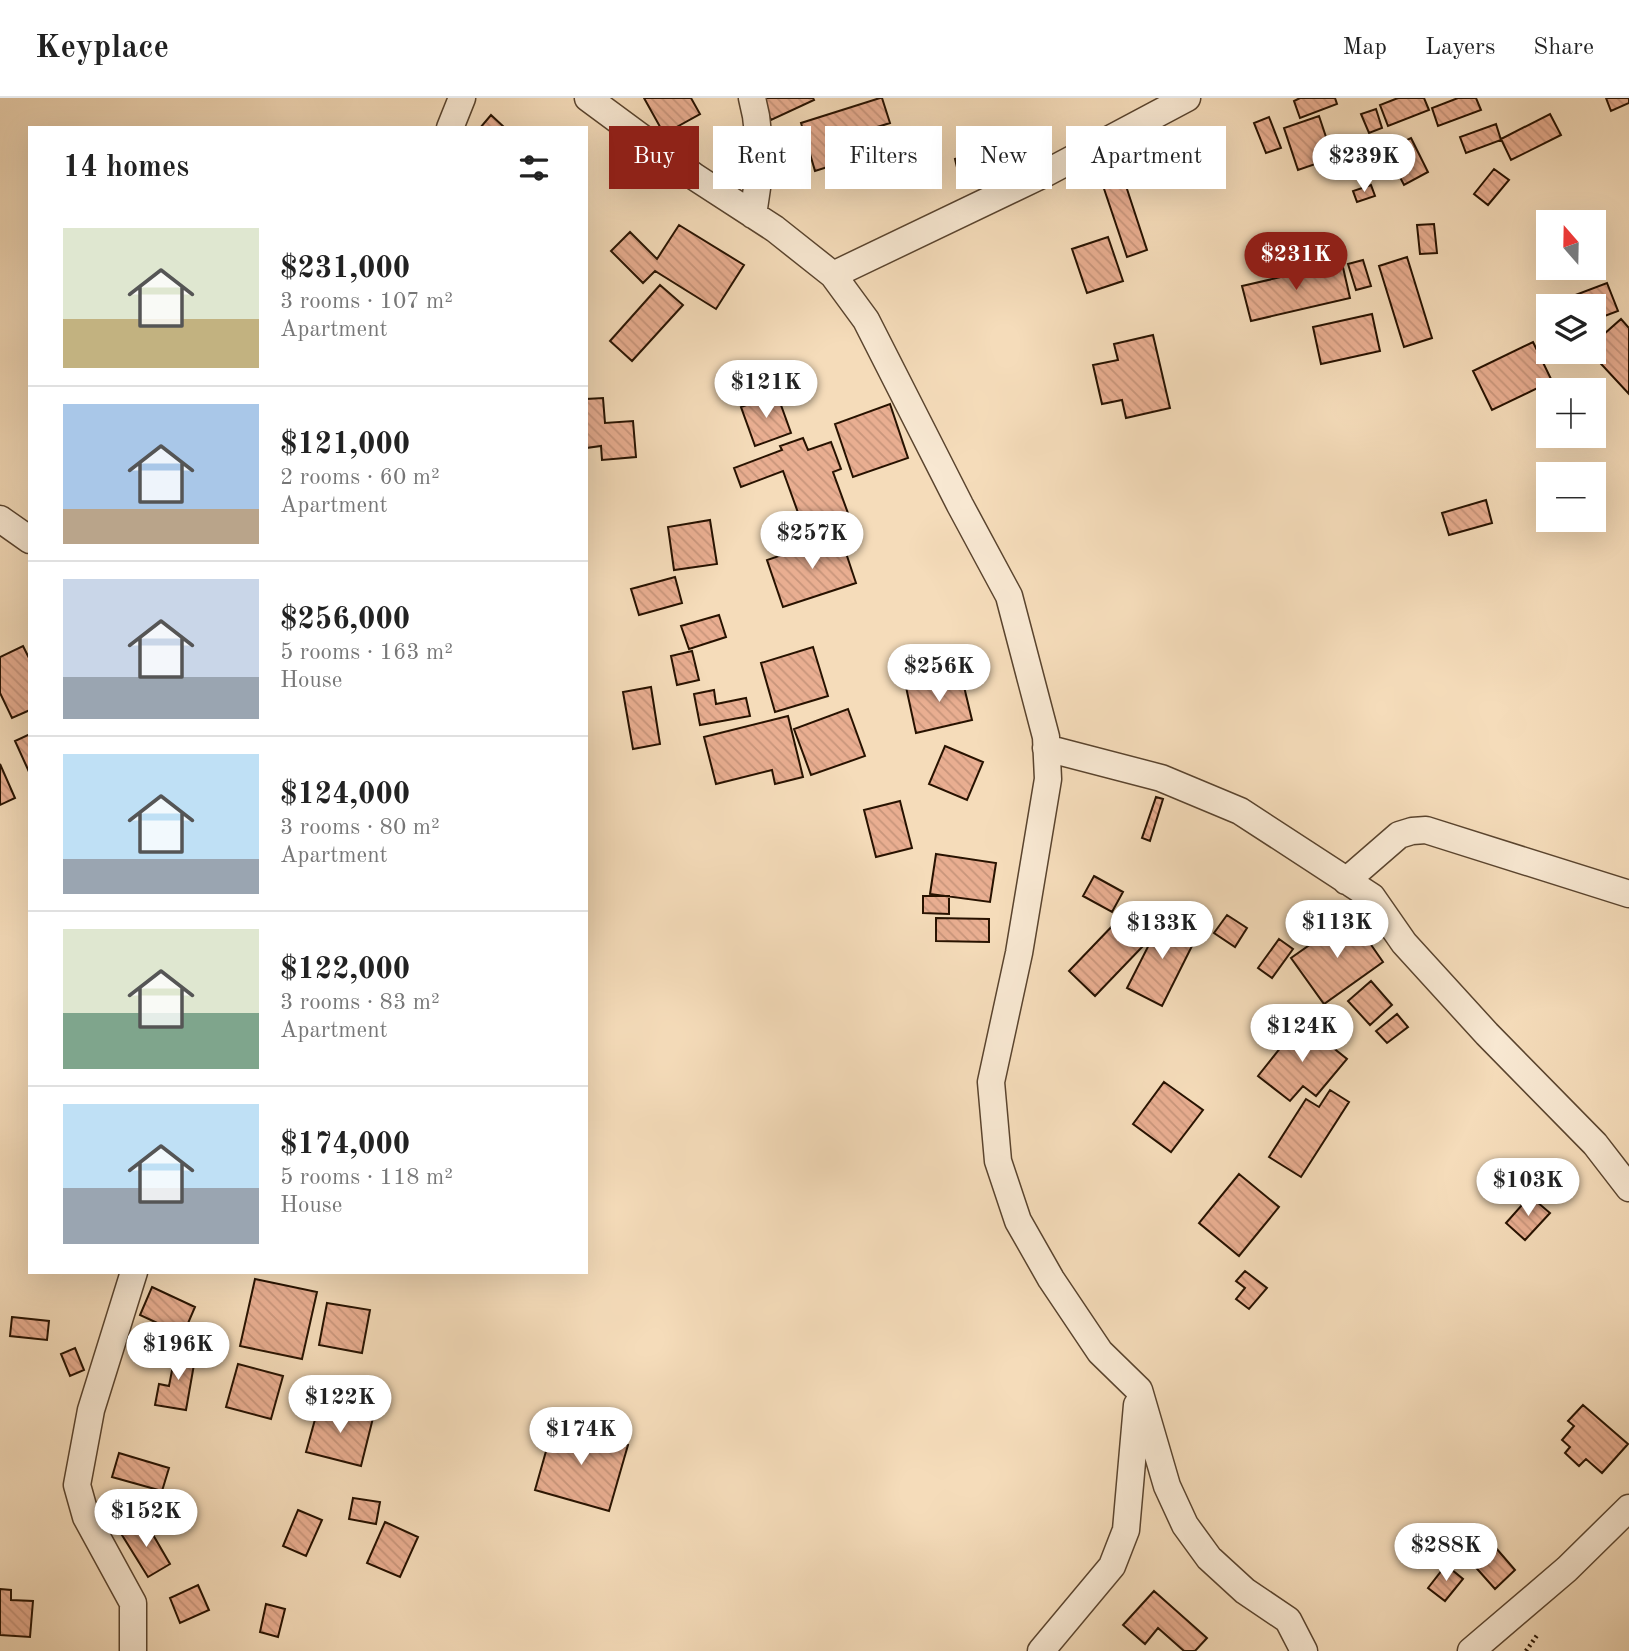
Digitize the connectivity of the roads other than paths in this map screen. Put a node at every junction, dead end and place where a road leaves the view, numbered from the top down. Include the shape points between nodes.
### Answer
1 (462, 98) edge
2 (588, 98) edge
3 (752, 98) edge
4 (1188, 98) edge
5 (451, 126) edge
6 (752, 215) junction
7 (833, 275) junction
8 (0, 519) edge
9 (28, 539) edge
10 (1046, 748) junction
11 (1346, 881) junction
12 (1629, 894) edge
13 (1629, 1188) edge
14 (133, 1274) edge
15 (1139, 1390) junction
16 (1629, 1508) edge
17 (133, 1651) edge
18 (1041, 1651) edge
19 (1304, 1651) edge
20 (1471, 1651) edge

1 - 5 street
2 - 6 street
3 - 6 street via 761,161
4 - 7 street via 1046,173
6 - 7 street
7 - 10 street via 866,320 1009,596
8 - 9 street
10 - 11 street via 1161,778 1240,811
10 - 15 street via 1046,793 1019,953 990,1082 998,1161 1018,1221 1051,1279 1100,1352
11 - 12 street via 1399,835 1426,830
11 - 13 street via 1372,898 1404,943 1595,1144
14 - 17 street via 91,1410 78,1485 86,1517 133,1603
15 - 18 street via 1126,1531 1112,1566
15 - 19 street via 1167,1486 1185,1525 1209,1558 1245,1591 1288,1620
16 - 20 street via 1567,1569

